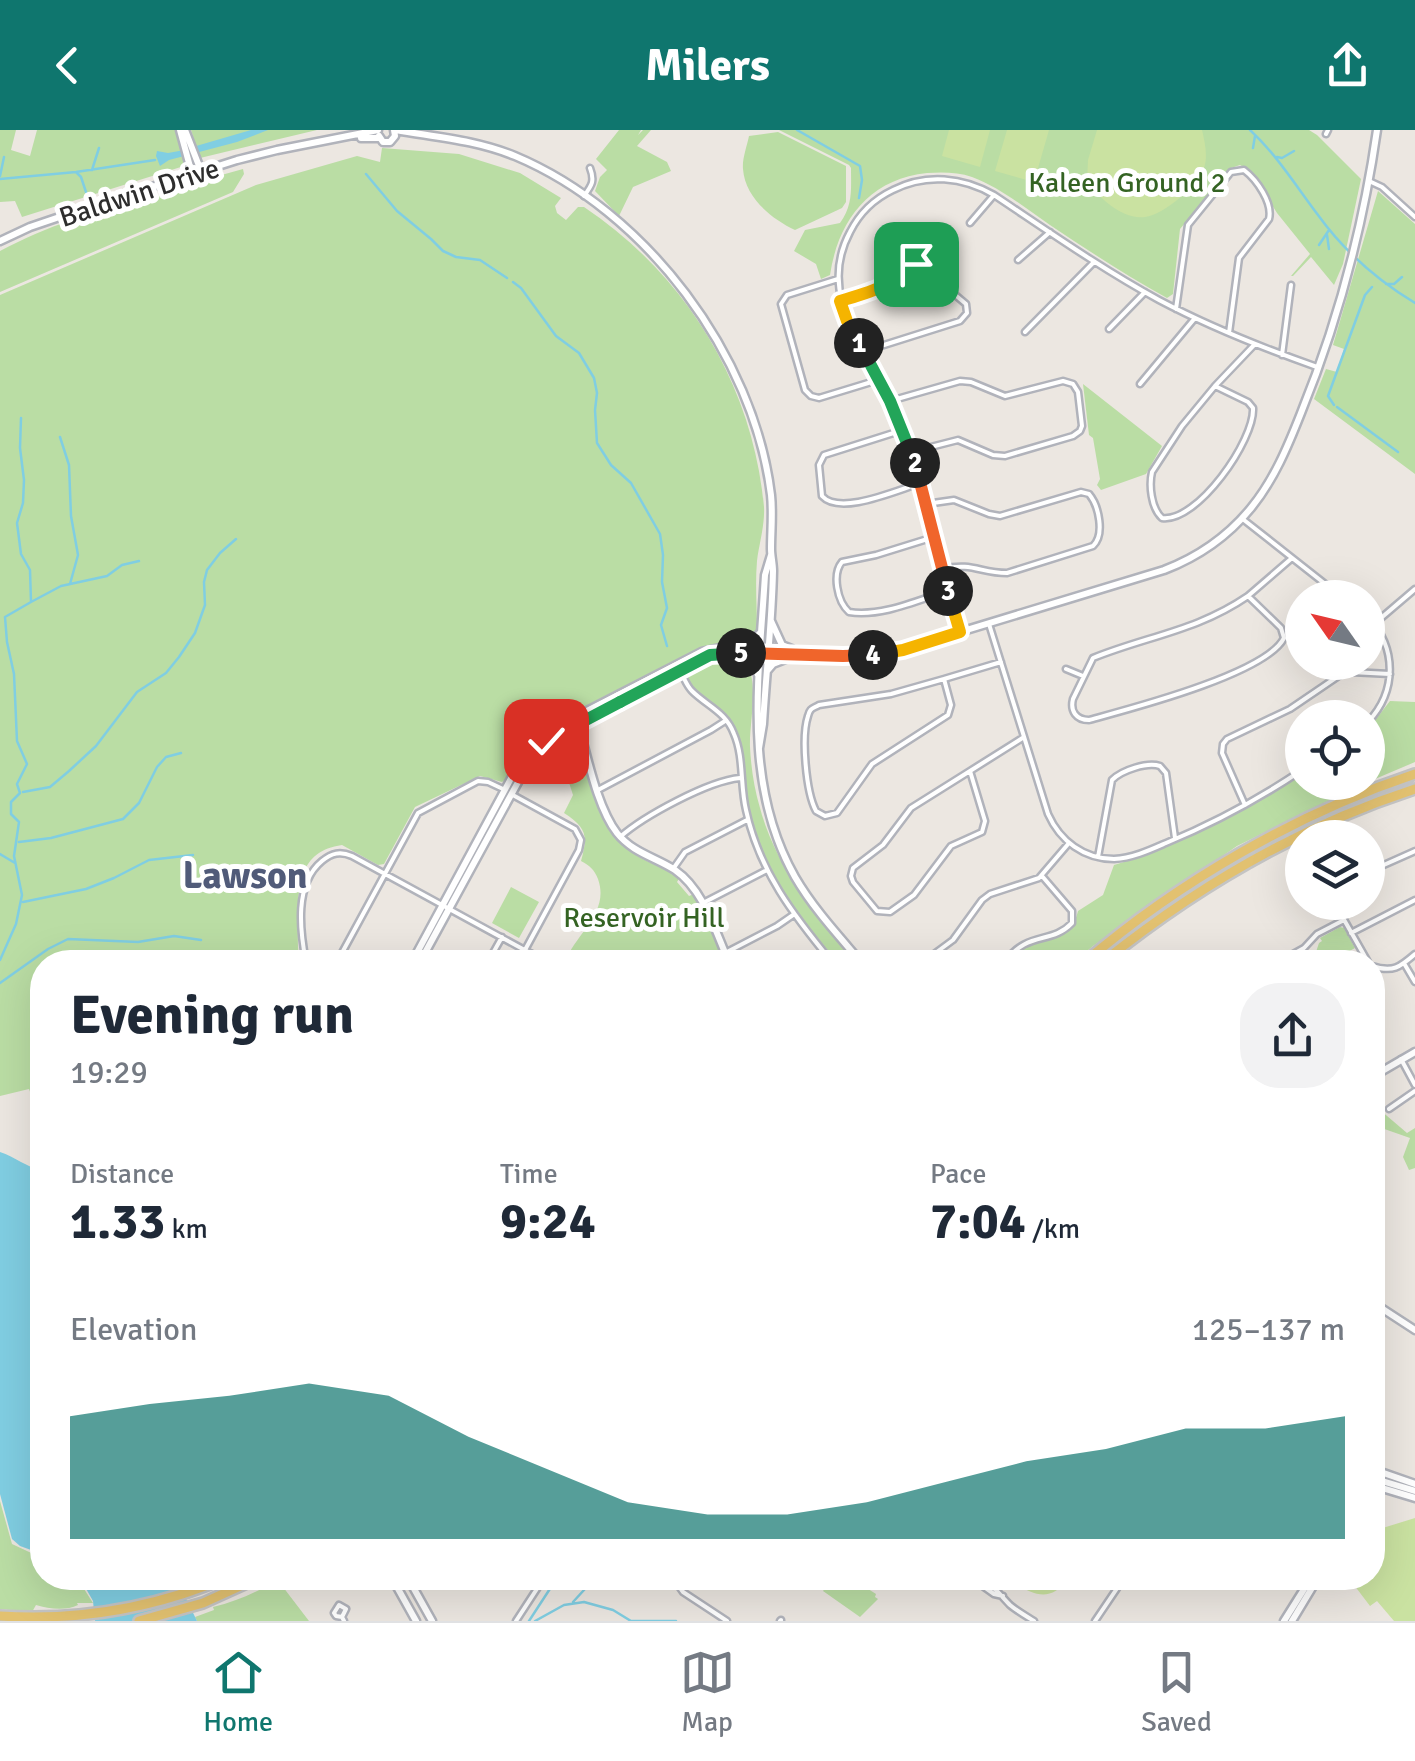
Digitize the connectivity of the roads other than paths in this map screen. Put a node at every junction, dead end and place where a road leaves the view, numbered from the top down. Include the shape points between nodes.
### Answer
1 (183, 130) edge
2 (1377, 130) edge
3 (379, 133) edge
4 (395, 133) edge
5 (590, 168) dead end
6 (197, 173) junction
7 (1369, 181) junction
8 (994, 195) junction
9 (584, 196) junction
10 (1415, 217) edge
11 (970, 223) dead end
12 (1050, 232) junction
13 (0, 241) edge
14 (1018, 260) dead end
15 (1094, 262) junction
16 (838, 279) junction
17 (1291, 285) dead end
18 (1145, 292) junction
19 (840, 301) junction
20 (1176, 308) junction
21 (1195, 318) junction
22 (1109, 329) dead end
23 (1025, 332) dead end
24 (1229, 334) junction
25 (1255, 344) junction
26 (863, 351) junction
27 (1282, 354) junction
28 (1318, 368) junction
29 (878, 380) junction
30 (1140, 384) dead end
31 (1215, 386) junction
32 (890, 401) junction
33 (903, 430) junction
34 (911, 452) junction
35 (921, 483) junction
36 (926, 504) junction
37 (1242, 518) junction
38 (934, 537) junction
39 (771, 554) junction
40 (1292, 558) junction
41 (942, 569) junction
42 (1320, 580) edge
43 (1415, 590) edge
44 (948, 591) junction
45 (1248, 596) junction
46 (1385, 615) edge
47 (770, 620) junction
48 (989, 624) junction
49 (762, 630) junction
50 (960, 632) junction
51 (1385, 643) edge
52 (730, 646) junction
53 (764, 651) junction
54 (742, 652) junction
55 (797, 653) junction
56 (1001, 662) junction
57 (1066, 668) dead end
58 (680, 671) junction
59 (766, 671) junction
60 (1390, 674) junction
61 (758, 676) junction
62 (1083, 676) junction
63 (944, 679) junction
64 (1384, 700) edge
65 (726, 720) junction
66 (574, 724) junction
67 (1024, 737) junction
68 (759, 748) junction
69 (970, 771) junction
70 (1415, 774) edge
71 (740, 778) junction
72 (1285, 780) edge
73 (1415, 789) edge
74 (598, 790) junction
75 (508, 792) junction
76 (1245, 805) junction
77 (748, 820) junction
78 (620, 837) junction
79 (1176, 839) junction
80 (1069, 843) junction
81 (1415, 850) edge
82 (1098, 857) junction
83 (1385, 864) edge
84 (673, 869) junction
85 (766, 871) junction
86 (385, 874) junction
87 (1042, 876) junction
88 (1415, 900) edge
89 (703, 903) junction
90 (446, 907) junction
91 (793, 915) junction
92 (1344, 920) joint
93 (1351, 933) junction
94 (502, 938) junction
95 (305, 950) edge
96 (344, 950) edge
97 (419, 950) edge
98 (426, 950) edge
99 (495, 950) edge
100 (525, 950) joint
101 (724, 950) edge
102 (731, 950) edge
103 (818, 950) edge
104 (851, 950) edge
105 (939, 950) edge
106 (1016, 950) edge
107 (1100, 950) edge
108 (1119, 950) edge
109 (1301, 950) edge
110 (1361, 950) edge
111 (1415, 954) edge
112 (1405, 964) junction
113 (1385, 970) edge
114 (1415, 982) edge
115 (1415, 1052) edge
116 (1401, 1059) junction
117 (1385, 1069) edge
118 (1415, 1088) edge
119 (1388, 1109) dead end
120 (1385, 1310) edge
121 (1415, 1330) edge
122 (1385, 1476) edge
123 (1385, 1486) edge
124 (1414, 1491) edge
125 (195, 1590) edge
126 (232, 1590) edge
127 (399, 1590) edge
128 (415, 1590) edge
129 (536, 1590) edge
130 (682, 1590) edge
131 (1116, 1590) edge
132 (1306, 1590) edge
133 (1308, 1590) edge
134 (1003, 1596) dead end
135 (0, 1616) edge
136 (139, 1621) edge
137 (416, 1621) edge
138 (432, 1621) edge
139 (516, 1621) edge
140 (727, 1621) edge
141 (1034, 1621) edge
142 (1095, 1621) edge
143 (1284, 1621) edge
144 (1292, 1621) edge

1 - 6 street
2 - 7 street
3 - 4 street, Baldwin Drive via 388,142
3 - 6 street, Baldwin Drive via 277,150
4 - 9 street via 458,139 512,155
5 - 9 street via 594,178
6 - 13 street, Baldwin Drive
7 - 10 street
7 - 28 street
8 - 11 street
8 - 12 street
8 - 16 street via 947,179 891,190 850,230
9 - 39 street via 646,249 691,302 738,378 768,476
12 - 14 street
12 - 15 street
15 - 18 street
15 - 23 street
16 - 19 street
16 - 29 street via 788,295 780,304 806,390 819,398
17 - 27 street
18 - 20 street
18 - 22 street
19 - 26 street
19 - 26 street via 879,288 914,264 966,304 958,322
20 - 21 street
20 - 24 street via 1188,224 1232,172 1246,171 1271,213 1239,258
21 - 24 street
21 - 30 street
24 - 25 street
25 - 27 street
25 - 31 street
26 - 29 street
27 - 28 street
28 - 37 street via 1272,478
29 - 32 street
31 - 31 street via 1250,403 1253,418 1210,490 1174,518 1162,518 1152,472
32 - 33 street
32 - 34 street via 960,381 1006,396 1063,381 1076,388 1082,424 1073,436 1008,456 954,440
33 - 34 street
33 - 35 street via 824,455 821,494 830,503 849,504
34 - 35 street
35 - 36 street
36 - 38 street
36 - 41 street via 958,500 1000,516 1080,492 1095,503 1100,534 1093,546 1008,572
37 - 40 street
37 - 48 street via 1173,566
38 - 41 street
38 - 44 street via 840,563 842,604 850,613 873,612
39 - 47 street
39 - 49 street
40 - 42 street
40 - 45 street
41 - 44 street
43 - 46 street
44 - 50 street
45 - 62 street via 1193,626 1097,656
45 - 62 street via 1284,636 1278,648 1247,666 1089,720 1077,717 1072,706
47 - 53 street
47 - 55 street via 782,645
48 - 50 street
48 - 56 street
49 - 52 street
49 - 53 street
50 - 55 street via 884,654
51 - 60 street
52 - 53 street
52 - 66 street via 702,652
53 - 54 street
53 - 55 street
53 - 59 street
53 - 61 street
54 - 58 street via 710,655
54 - 61 street
55 - 59 street
56 - 63 street
56 - 67 street
57 - 62 street
58 - 65 street
58 - 66 street
59 - 68 street
60 - 64 street
60 - 76 street via 1344,673 1227,739 1222,753
61 - 68 street
63 - 63 street via 811,710 806,766 818,813 837,813 872,764 948,715
65 - 71 street via 736,740
65 - 74 street
66 - 74 street
66 - 75 street via 538,748
67 - 69 street
67 - 80 street via 1048,814
68 - 104 street via 769,814 789,866
69 - 69 street via 910,808 884,845 853,868 852,882 877,911 888,913 914,895 951,846 983,830
70 - 107 main road via 1275,835 1153,909
71 - 77 street
71 - 78 street via 716,782
72 - 76 street
73 - 108 main road via 1335,820 1218,879
74 - 78 street
75 - 86 street via 478,781 422,810
75 - 90 street
75 - 100 street via 575,828 582,842
76 - 79 street
77 - 84 street via 687,851
77 - 85 street
78 - 84 street
79 - 82 street via 1133,856
79 - 82 street via 1166,773 1149,765 1112,780
80 - 82 street
80 - 87 street
81 - 83 street
84 - 89 street
85 - 89 street
85 - 91 street
86 - 90 street
86 - 95 street via 344,853 316,867 302,898
86 - 96 street
87 - 105 street via 984,898
87 - 106 street via 1072,911 1072,923
88 - 93 street
89 - 101 street
90 - 94 street
90 - 97 street
90 - 98 street
91 - 102 street
91 - 103 street
92 - 93 street
92 - 109 street
93 - 110 street
94 - 99 street
94 - 100 street
111 - 112 street
112 - 113 street
112 - 114 street
115 - 116 street
116 - 117 street
116 - 118 street
118 - 119 street
120 - 121 street
122 - 124 street
123 - 124 street
125 - 135 main road via 79,1616
126 - 136 main road
127 - 137 street
128 - 138 street
129 - 139 street
130 - 140 street
131 - 142 street
132 - 143 street
133 - 144 street
134 - 141 street

